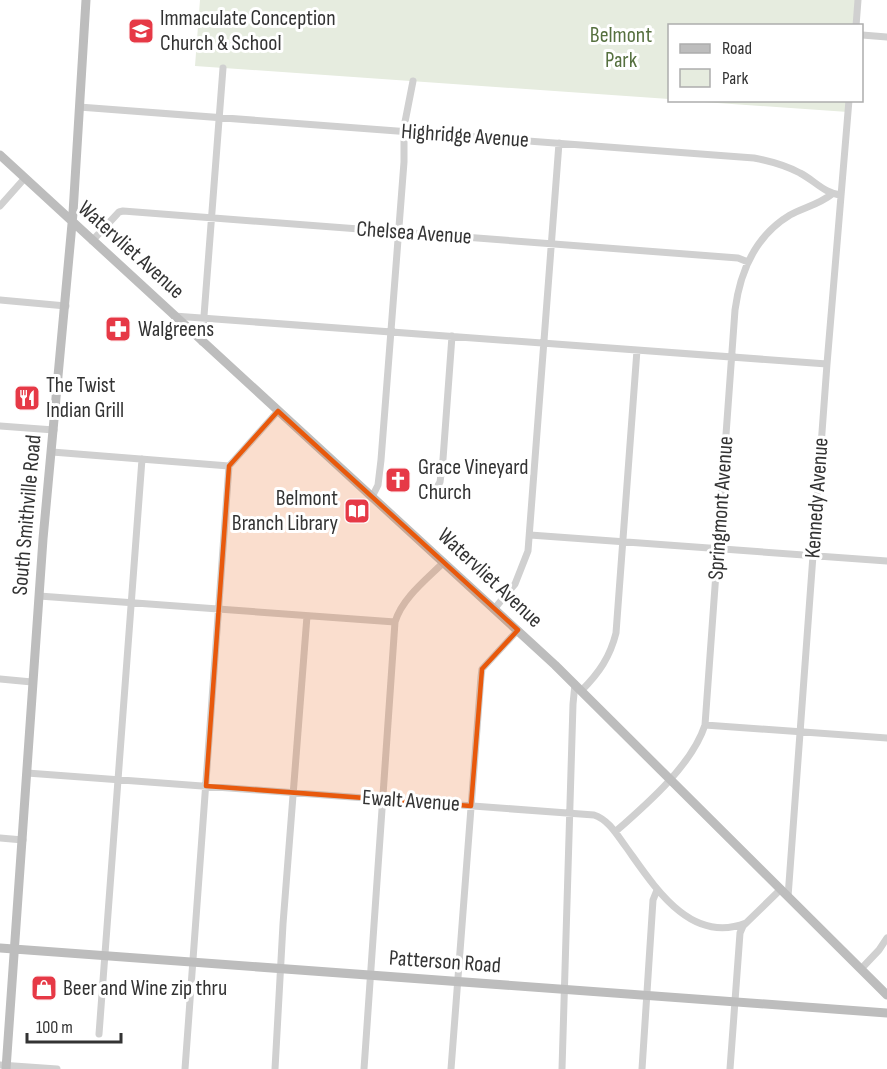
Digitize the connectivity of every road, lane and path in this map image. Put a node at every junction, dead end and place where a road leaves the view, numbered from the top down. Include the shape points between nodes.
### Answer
1 (86, 0) edge
2 (858, 0) edge
3 (856, 24) edge
4 (863, 35) edge
5 (887, 37) edge
6 (223, 68) dead end
7 (413, 81) dead end
8 (849, 102) edge
9 (79, 107) junction
10 (219, 117) junction
11 (405, 132) junction
12 (559, 144) junction
13 (0, 155) edge
14 (24, 179) junction
15 (832, 194) junction
16 (841, 195) junction
17 (0, 206) edge
18 (211, 217) junction
19 (72, 223) junction
20 (399, 232) junction
21 (92, 241) junction
22 (551, 243) junction
23 (747, 262) junction
24 (0, 300) edge
25 (66, 306) junction
26 (174, 316) junction
27 (204, 318) junction
28 (390, 332) junction
29 (452, 336) junction
30 (202, 342) junction
31 (543, 344) junction
32 (637, 350) junction
33 (732, 357) junction
34 (827, 364) junction
35 (278, 411) junction
36 (0, 426) edge
37 (54, 430) junction
38 (52, 452) junction
39 (142, 459) junction
40 (229, 466) junction
41 (436, 489) dead end
42 (372, 497) junction
43 (530, 536) junction
44 (624, 542) junction
45 (718, 549) junction
46 (813, 555) junction
47 (887, 561) edge
48 (444, 562) junction
49 (39, 596) junction
50 (130, 603) junction
51 (495, 608) junction
52 (219, 609) junction
53 (307, 616) junction
54 (395, 622) junction
55 (518, 630) junction
56 (0, 679) edge
57 (32, 682) junction
58 (578, 687) junction
59 (705, 725) junction
60 (799, 732) junction
61 (887, 738) edge
62 (27, 773) junction
63 (670, 778) junction
64 (117, 779) junction
65 (206, 786) junction
66 (294, 792) junction
67 (382, 799) junction
68 (471, 806) junction
69 (570, 813) junction
70 (615, 832) junction
71 (0, 838) edge
72 (23, 840) junction
73 (781, 889) junction
74 (657, 890) junction
75 (788, 897) junction
76 (746, 923) junction
77 (887, 938) edge
78 (0, 948) edge
79 (16, 949) junction
80 (104, 956) junction
81 (192, 962) junction
82 (281, 969) junction
83 (861, 969) junction
84 (369, 975) junction
85 (458, 982) junction
86 (565, 990) junction
87 (887, 995) edge
88 (647, 996) junction
89 (734, 1002) junction
90 (887, 1013) edge
91 (99, 1034) dead end
92 (4, 1066) edge
93 (57, 1069) edge
94 (185, 1069) edge
95 (275, 1069) edge
96 (364, 1069) edge
97 (452, 1069) edge
98 (562, 1069) edge
99 (642, 1069) edge
100 (730, 1069) edge

1 - 9 main road, South Smithville Road
2 - 3 street
4 - 5 street
6 - 10 street
7 - 11 street
8 - 16 street, Kennedy Avenue
9 - 10 street, Highridge Avenue
9 - 19 main road, South Smithville Road
10 - 11 street, Highridge Avenue
10 - 18 street
11 - 12 street, Highridge Avenue
11 - 20 street
12 - 15 street, Highridge Avenue via 767,160 797,171
12 - 22 street
13 - 14 main road, Watervliet Avenue
14 - 17 street
14 - 19 main road, Watervliet Avenue
15 - 16 street, Highridge Avenue
15 - 23 street, Springmont Avenue via 780,222 762,239
16 - 34 street, Kennedy Avenue
18 - 20 street, Chelsea Avenue
18 - 21 street, Chelsea Avenue via 123,211
18 - 27 street
19 - 21 main road, Watervliet Avenue
19 - 25 main road, South Smithville Road
20 - 22 street, Chelsea Avenue
20 - 28 street
21 - 26 main road, Watervliet Avenue
22 - 23 street, Chelsea Avenue via 738,258
22 - 31 street
23 - 33 street, Springmont Avenue via 737,294
24 - 25 street
25 - 37 main road, South Smithville Road
26 - 27 street
26 - 30 main road, Watervliet Avenue
27 - 28 street
27 - 30 street
28 - 29 street
28 - 42 street via 381,460
29 - 31 street
29 - 41 street via 443,459
30 - 35 main road, Watervliet Avenue
31 - 32 street
31 - 43 street
32 - 33 street
32 - 44 street
33 - 34 street
33 - 45 street, Springmont Avenue
34 - 46 street, Kennedy Avenue
35 - 40 street
35 - 42 main road, Watervliet Avenue
36 - 37 street
37 - 38 main road, South Smithville Road
38 - 39 street
38 - 49 main road, South Smithville Road
39 - 40 street
39 - 50 street
40 - 52 street
42 - 48 main road, Watervliet Avenue
43 - 44 street
43 - 51 street via 521,572
44 - 45 street
44 - 58 street via 612,648 604,665
45 - 46 street
45 - 59 street, Springmont Avenue
46 - 47 street
46 - 60 street, Kennedy Avenue
48 - 51 main road, Watervliet Avenue
48 - 54 street via 408,600
49 - 50 street
49 - 57 main road, South Smithville Road
50 - 52 street
50 - 64 street
51 - 55 main road, Watervliet Avenue
52 - 53 street
52 - 65 street
53 - 54 street
53 - 66 street
54 - 67 street
55 - 58 main road, Watervliet Avenue
55 - 68 street via 482,669
56 - 57 street
57 - 62 main road, South Smithville Road
58 - 63 main road, Watervliet Avenue
58 - 69 street via 573,704
59 - 60 street
59 - 63 street, Springmont Avenue via 688,758
60 - 61 street
60 - 75 street, Kennedy Avenue
62 - 64 street, Ewalt Avenue
62 - 72 main road, South Smithville Road
63 - 70 street, Springmont Avenue
63 - 73 main road, Watervliet Avenue
64 - 65 street, Ewalt Avenue
64 - 80 street
65 - 66 street, Ewalt Avenue
65 - 81 street
66 - 67 street, Ewalt Avenue
66 - 82 street
67 - 68 street, Ewalt Avenue
67 - 84 street
68 - 69 street, Ewalt Avenue
68 - 85 street
69 - 70 street, Ewalt Avenue via 600,817
69 - 86 street
70 - 74 street, Ewalt Avenue
71 - 72 street
72 - 79 main road, South Smithville Road
73 - 75 main road, Watervliet Avenue
73 - 76 street
74 - 76 street, Ewalt Avenue via 698,924 726,928
74 - 88 street via 653,900
75 - 83 main road, Watervliet Avenue
76 - 89 street via 739,936
77 - 83 street
78 - 79 main road, Patterson Road
79 - 80 main road, Patterson Road
79 - 92 main road, South Smithville Road
80 - 81 main road, Patterson Road
80 - 91 street
81 - 82 main road, Patterson Road
81 - 94 street
82 - 84 main road, Patterson Road
82 - 95 street
83 - 87 main road, Watervliet Avenue
84 - 85 main road, Patterson Road
84 - 96 street
85 - 86 main road, Patterson Road
85 - 97 street
86 - 88 main road, Patterson Road
86 - 98 street
88 - 89 main road, Patterson Road
88 - 99 street
89 - 90 main road, Patterson Road
89 - 100 street
92 - 93 street

